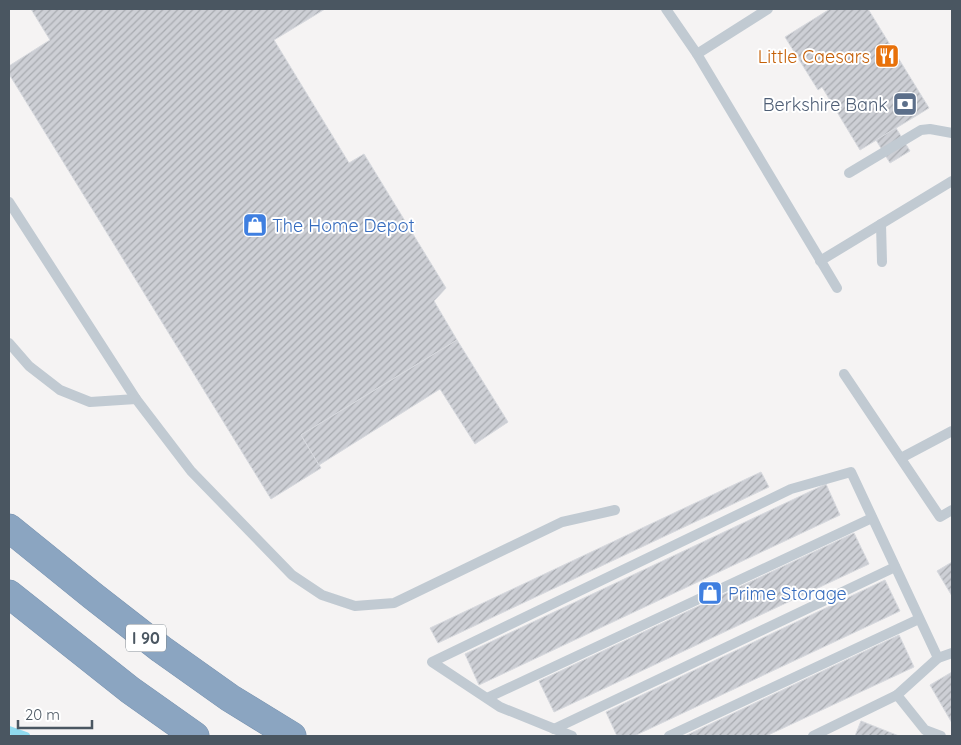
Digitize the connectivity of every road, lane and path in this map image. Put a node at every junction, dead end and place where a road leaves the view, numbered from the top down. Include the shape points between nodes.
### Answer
1 (666, 9) edge
2 (768, 9) edge
3 (696, 54) junction
4 (952, 132) edge
5 (849, 173) dead end
6 (952, 181) edge
7 (9, 202) edge
8 (881, 224) junction
9 (820, 261) junction
10 (882, 262) dead end
11 (837, 288) dead end
12 (9, 343) edge
13 (844, 374) dead end
14 (136, 399) junction
15 (952, 430) edge
16 (901, 458) junction
17 (615, 510) dead end
18 (952, 510) edge
19 (872, 518) junction
20 (9, 528) edge
21 (895, 567) junction
22 (9, 594) edge
23 (919, 619) junction
24 (952, 652) edge
25 (938, 658) junction
26 (897, 695) junction
27 (486, 698) junction
28 (554, 729) junction
29 (195, 736) edge
30 (292, 736) edge
31 (572, 736) edge
32 (669, 736) edge
33 (813, 736) edge
34 (941, 736) edge

1 - 3 lane
2 - 3 lane
3 - 9 lane
4 - 5 lane via 921,130
6 - 8 lane
7 - 14 lane
8 - 9 lane
8 - 10 lane
9 - 11 lane
12 - 14 lane via 29,366 60,390 90,402
13 - 16 lane
14 - 17 lane via 191,471 292,575 322,596 355,606 394,603 562,522
15 - 16 lane
16 - 18 lane via 940,517
19 - 21 lane
19 - 27 lane
19 - 27 lane via 851,472 792,489 432,662
20 - 30 highway, I 90 via 161,649 230,698
21 - 23 lane
21 - 28 lane
22 - 29 highway via 130,690
23 - 25 lane
23 - 32 lane
24 - 25 lane
25 - 26 lane
26 - 33 lane
26 - 34 lane via 925,730
27 - 28 lane
28 - 31 lane

